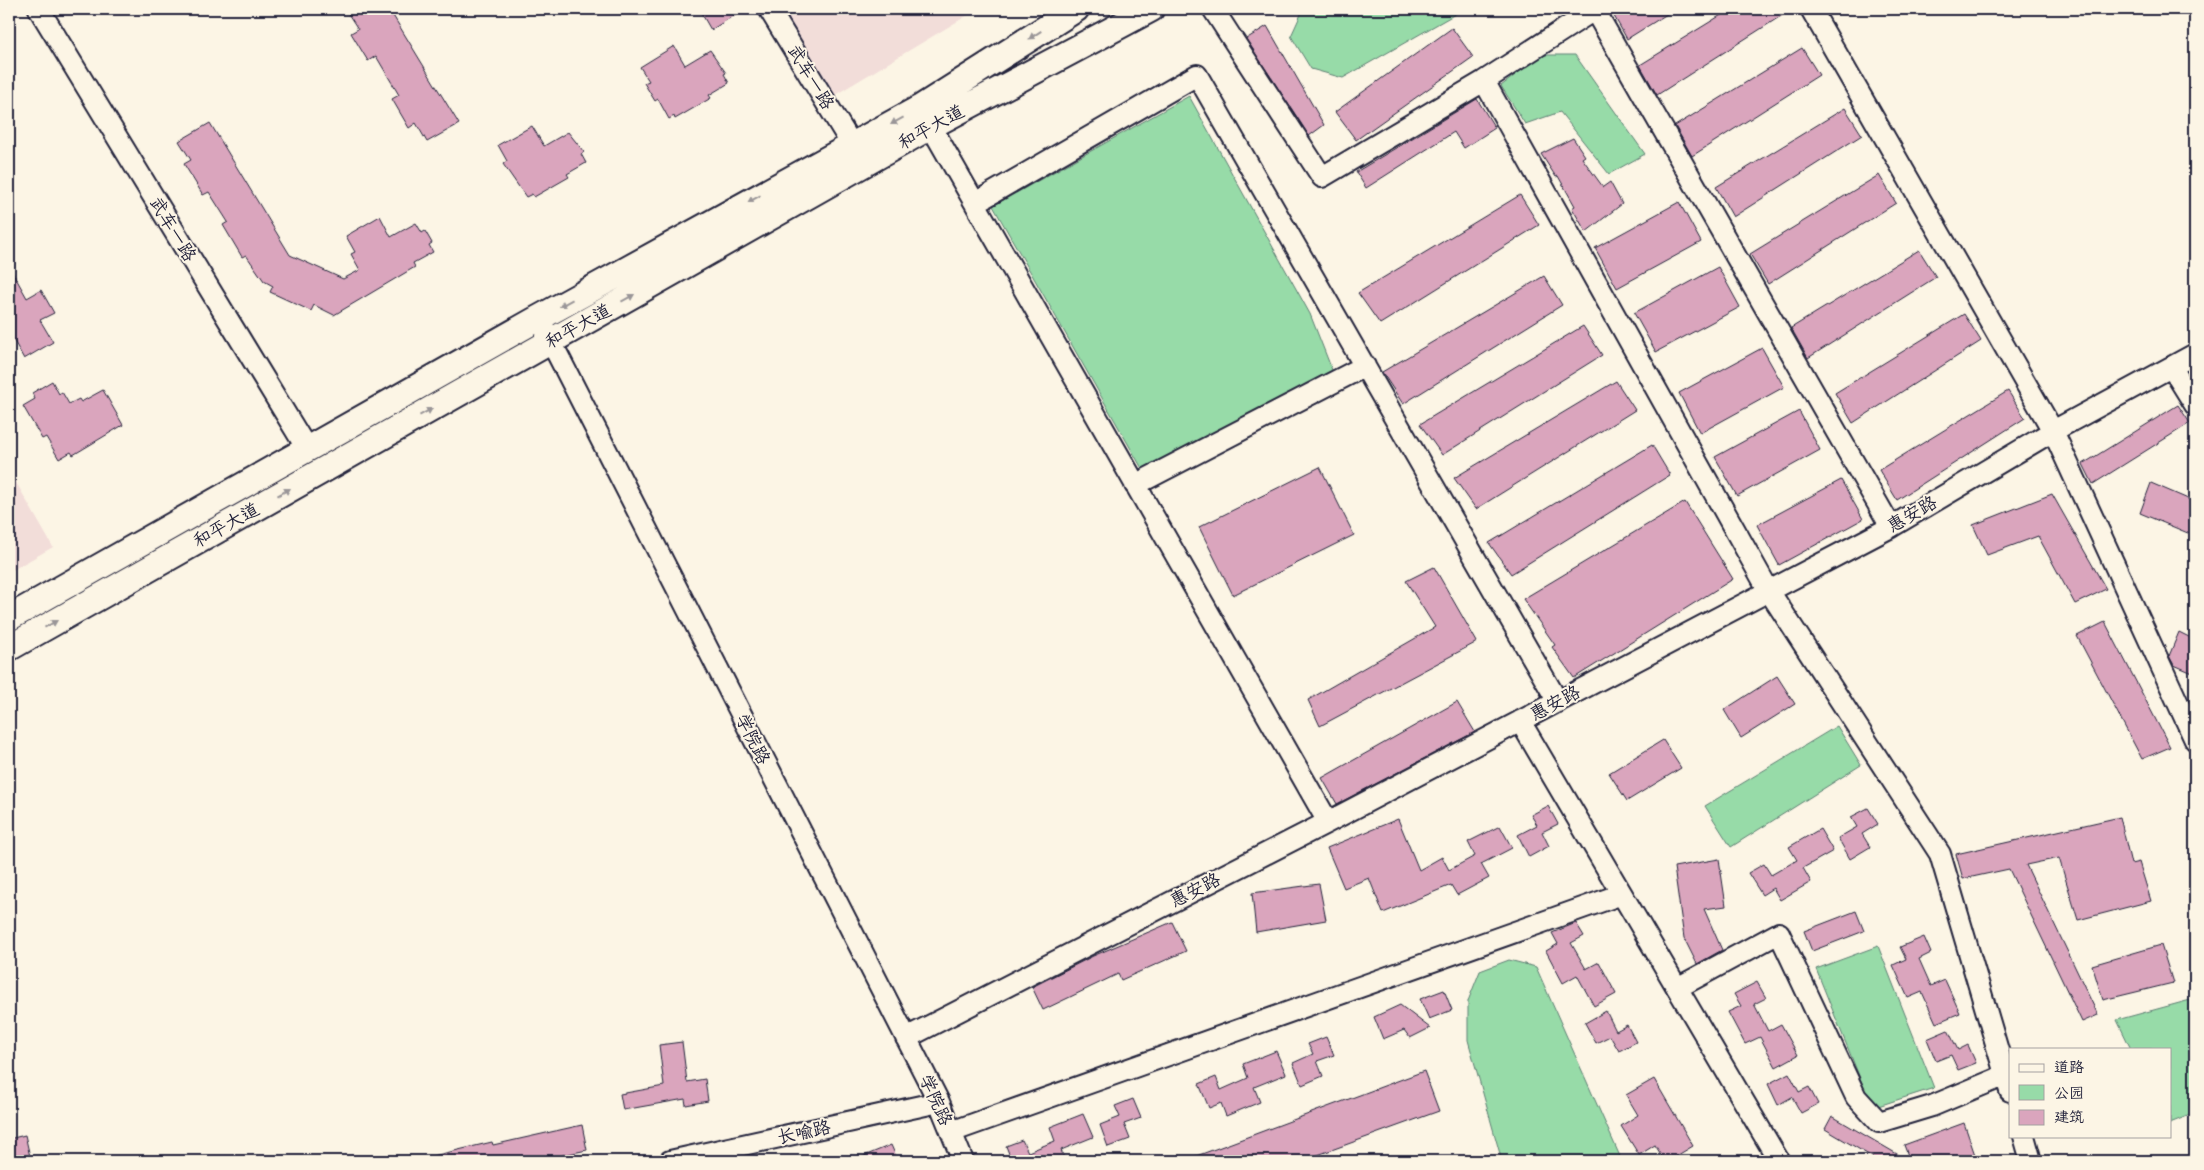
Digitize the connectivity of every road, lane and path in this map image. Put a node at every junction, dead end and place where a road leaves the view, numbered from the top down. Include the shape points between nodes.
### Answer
1 (39, 9) edge
2 (769, 9) edge
3 (1076, 9) edge
4 (1151, 9) edge
5 (1213, 9) edge
6 (1594, 9) edge
7 (1810, 9) edge
8 (1484, 81) junction
9 (926, 117) junction
10 (852, 145) junction
11 (975, 203) junction
12 (539, 318) junction
13 (550, 342) junction
14 (2195, 354) edge
15 (1364, 366) junction
16 (2172, 368) junction
17 (2195, 405) edge
18 (2053, 431) junction
19 (307, 449) junction
20 (1136, 485) junction
21 (1891, 527) junction
22 (1769, 591) junction
23 (9, 618) edge
24 (9, 648) edge
25 (1558, 702) junction
26 (1520, 721) junction
27 (2195, 740) edge
28 (1328, 822) junction
29 (1622, 894) junction
30 (1677, 988) junction
31 (906, 1038) junction
32 (2008, 1083) edge
33 (939, 1102) junction
34 (951, 1132) junction
35 (2025, 1138) edge
36 (670, 1161) edge
37 (963, 1161) edge
38 (1779, 1161) edge
39 (2031, 1161) edge

1 - 19 street, 武车一路
2 - 10 street, 武车一路
3 -> 9 main road, 和平大道
4 - 9 main road, 和平大道
5 - 8 street via 1322,177
6 - 8 street
6 - 21 street
7 - 18 street
8 - 22 street
9 -> 10 main road, 和平大道
9 - 11 street
13 -> 9 main road, 和平大道
10 -> 12 main road, 和平大道
11 - 15 street via 1196,75
11 - 20 street
12 - 13 street, 学院路
12 - 19 main road, 和平大道
24 -> 13 main road, 和平大道
13 - 31 street, 学院路
14 - 16 street, 惠安路
15 - 20 street
15 - 25 street
16 - 17 street
16 - 18 street, 惠安路
18 - 21 street, 惠安路
18 - 27 street
19 - 23 main road, 和平大道
20 - 28 street
21 - 22 street, 惠安路
22 - 25 street, 惠安路
22 - 32 street via 1940,854
25 - 26 street, 惠安路
26 - 28 street, 惠安路
26 - 29 street
28 - 31 street, 惠安路
29 - 30 street
29 - 34 street
30 - 32 street via 1780,933 1856,1097 1880,1122
30 - 38 street
31 - 33 street, 学院路
33 - 34 street, 学院路
33 - 36 street, 长喻路
34 - 37 street, 学院路
35 - 39 street

